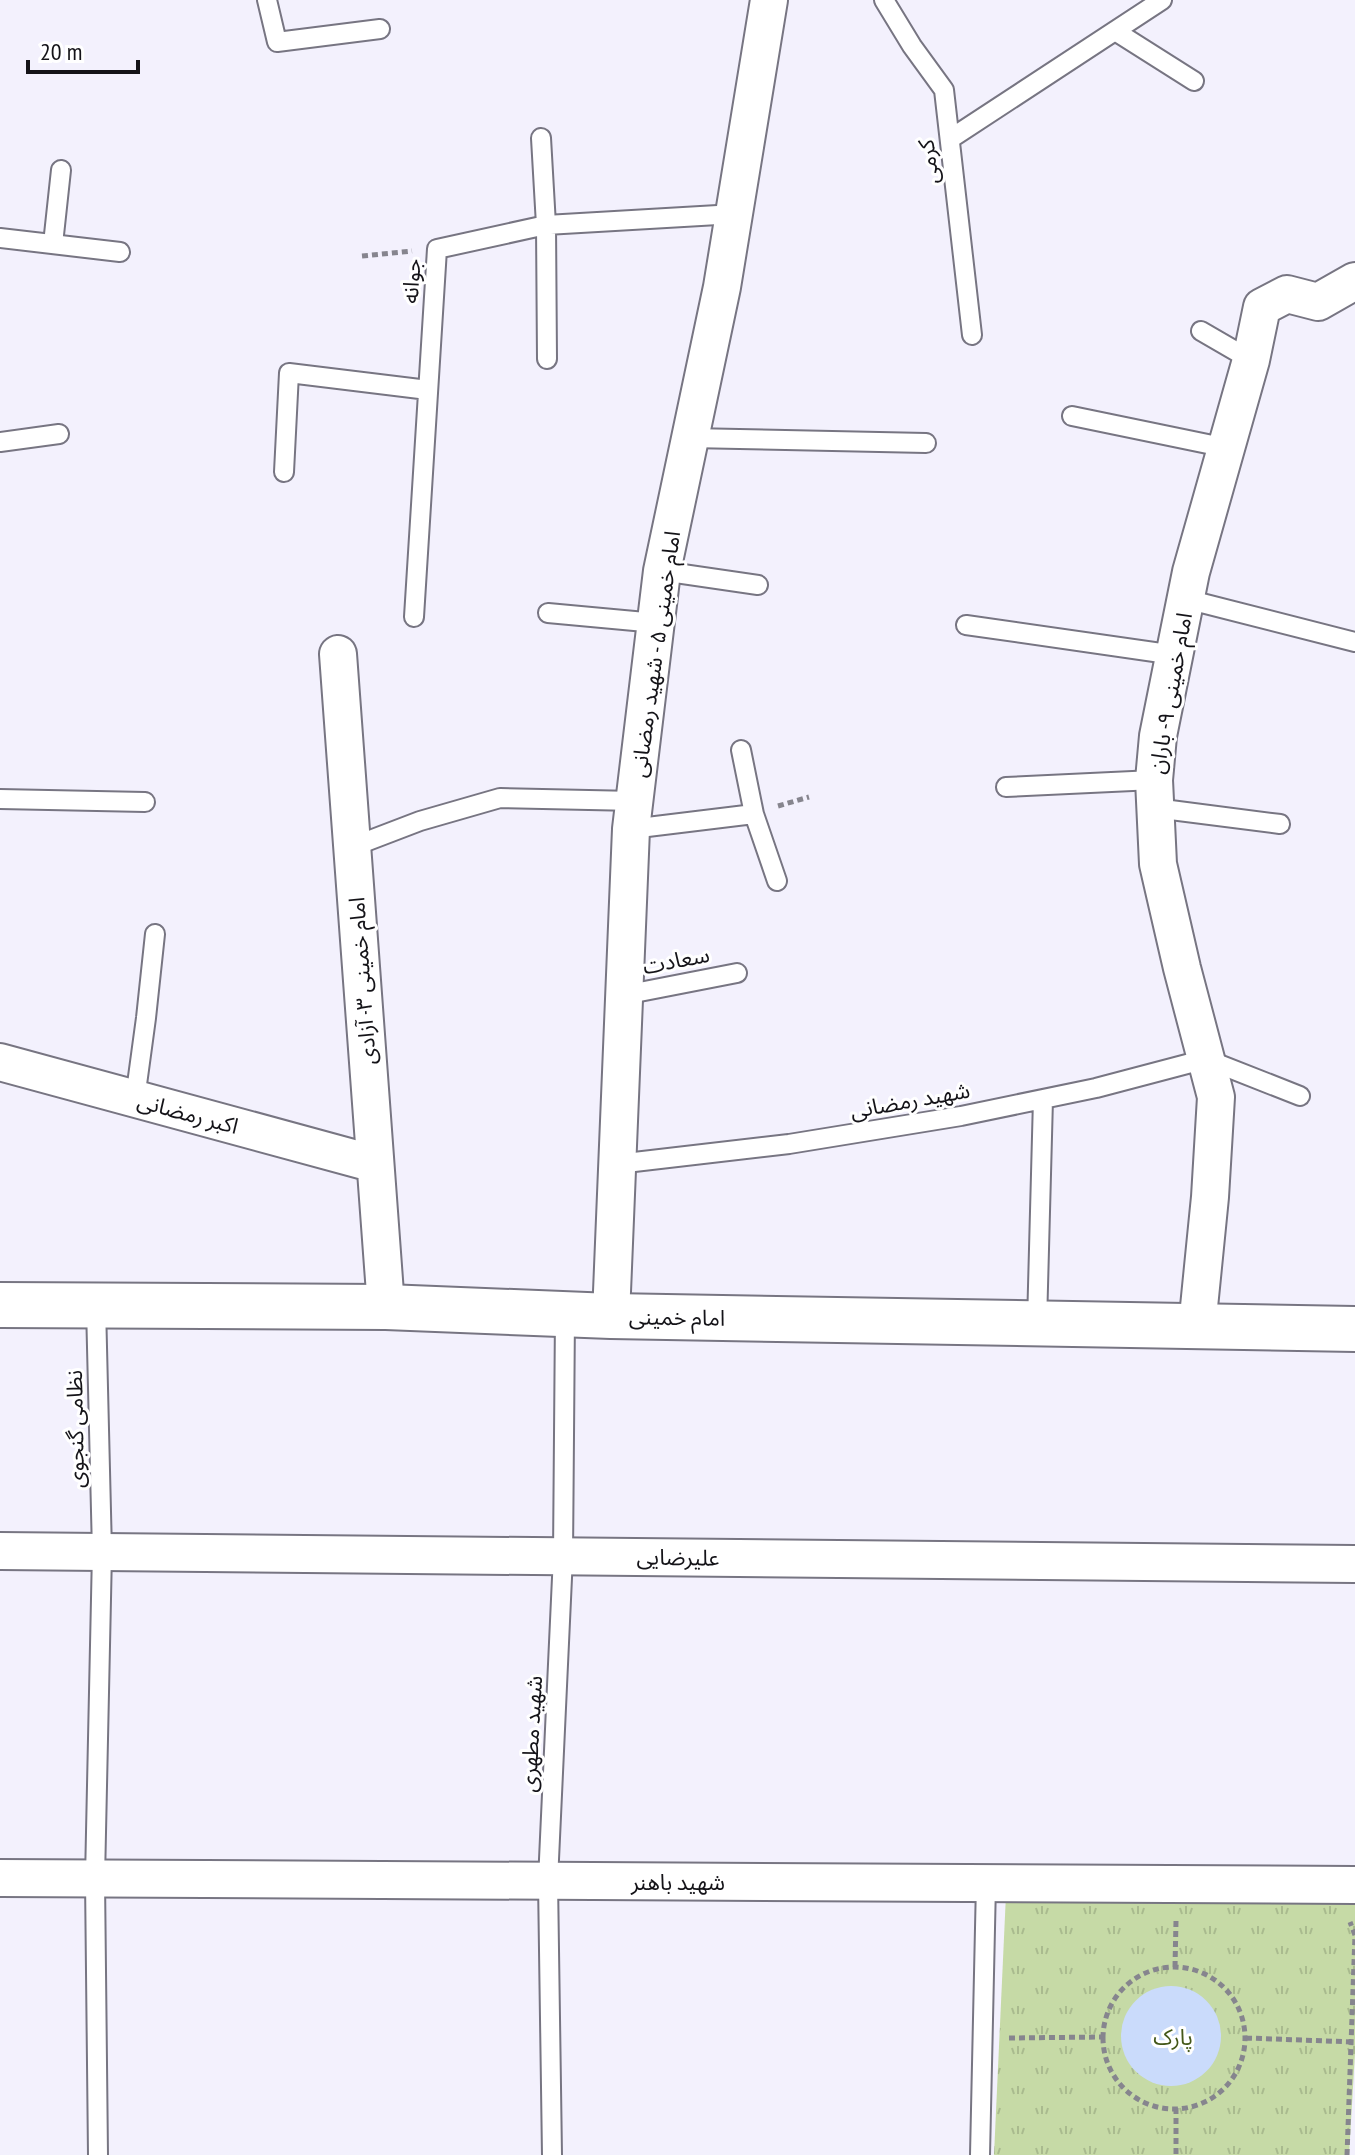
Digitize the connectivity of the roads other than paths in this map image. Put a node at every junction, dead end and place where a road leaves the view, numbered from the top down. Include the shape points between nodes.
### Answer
1 (267, 0) edge
2 (769, 0) edge
3 (884, 0) edge
4 (1162, 0) edge
5 (380, 29) dead end
6 (1115, 31) junction
7 (1194, 81) dead end
8 (541, 138) dead end
9 (950, 139) junction
10 (61, 170) dead end
11 (735, 214) junction
12 (546, 225) junction
13 (0, 238) edge
14 (53, 244) junction
15 (120, 252) dead end
16 (1355, 281) edge
17 (1201, 331) dead end
18 (972, 335) dead end
19 (547, 359) dead end
20 (1251, 360) junction
21 (428, 390) junction
22 (1072, 416) dead end
23 (59, 434) dead end
24 (690, 438) junction
25 (0, 442) edge
26 (926, 443) dead end
27 (1227, 448) junction
28 (284, 472) dead end
29 (662, 571) junction
30 (758, 585) dead end
31 (1186, 599) junction
32 (548, 613) dead end
33 (414, 617) dead end
34 (656, 623) junction
35 (966, 625) dead end
36 (1355, 642) edge
37 (338, 654) dead end
38 (1175, 655) junction
39 (741, 750) dead end
40 (1006, 787) dead end
41 (1154, 794) junction
42 (0, 799) edge
43 (145, 802) dead end
44 (754, 814) junction
45 (633, 815) junction
46 (1280, 824) dead end
47 (352, 847) junction
48 (777, 881) dead end
49 (155, 934) dead end
50 (737, 973) dead end
51 (624, 995) junction
52 (1206, 1059) junction
53 (0, 1062) edge
54 (1300, 1096) dead end
55 (135, 1099) junction
56 (1043, 1099) junction
57 (375, 1164) junction
58 (617, 1164) junction
59 (0, 1305) edge
60 (96, 1305) junction
61 (386, 1307) junction
62 (565, 1314) junction
63 (611, 1316) junction
64 (1037, 1324) junction
65 (1197, 1327) junction
66 (1355, 1329) edge
67 (0, 1551) edge
68 (102, 1552) junction
69 (563, 1556) junction
70 (1355, 1564) edge
71 (0, 1878) edge
72 (95, 1879) junction
73 (548, 1881) junction
74 (986, 1883) junction
75 (1352, 1900) edge
76 (98, 2155) edge
77 (552, 2155) edge
78 (980, 2155) edge

1 - 5 lane via 277,42
2 - 11 street, امام خمینی ۵ - شهید رمضانی
3 - 9 lane, کرمی via 944,90
4 - 6 lane
6 - 7 lane
6 - 9 lane
8 - 12 lane
9 - 18 lane, کرمی
10 - 14 lane
11 - 12 lane, جوانه
11 - 24 street, امام خمینی ۵ - شهید رمضانی
12 - 19 lane
12 - 21 lane, جوانه via 437,249
13 - 14 lane
14 - 15 lane
16 - 20 street, امام خمینی ۹- باران via 1318,302 1287,294 1262,307
17 - 20 lane
20 - 27 street, امام خمینی ۹- باران
21 - 28 lane via 289,373
21 - 33 lane, جوانه
22 - 27 lane
23 - 25 lane
24 - 26 lane
24 - 29 street, امام خمینی ۵ - شهید رمضانی
27 - 31 street, امام خمینی ۹- باران
29 - 30 lane
29 - 34 street, امام خمینی ۵ - شهید رمضانی
31 - 36 lane
31 - 38 street, امام خمینی ۹- باران
32 - 34 lane
34 - 45 street, امام خمینی ۵ - شهید رمضانی
35 - 38 lane
37 - 47 street, امام خمینی ۳- آزادی
38 - 41 street, امام خمینی ۹- باران via 1158,736
39 - 44 lane
40 - 41 lane
41 - 46 lane
41 - 52 street, امام خمینی ۹- باران via 1158,864
42 - 43 lane
44 - 45 lane
44 - 48 lane
45 - 47 lane via 500,798
45 - 51 street, امام خمینی ۵ - شهید رمضانی
47 - 57 street, امام خمینی ۳- آزادی
49 - 55 lane
50 - 51 lane, سعادت
51 - 58 street, امام خمینی ۵ - شهید رمضانی
52 - 54 lane
52 - 56 lane, شهید رمضانی
52 - 65 street, امام خمینی ۹- باران via 1216,1097
53 - 55 street, اکبر رمضانی
55 - 57 street, اکبر رمضانی
56 - 58 lane, شهید رمضانی via 789,1144
56 - 64 lane
57 - 61 street, امام خمینی ۳- آزادی
58 - 63 street, امام خمینی ۵ - شهید رمضانی
59 - 60 main road, امام خمینی
60 - 61 main road, امام خمینی
60 - 68 lane, نظامی گنجوی
61 - 62 main road, امام خمینی
62 - 63 main road, امام خمینی
62 - 69 lane, شهید مطهری
63 - 64 main road, امام خمینی
64 - 65 main road, امام خمینی
65 - 66 main road, امام خمینی
67 - 68 street, علیرضایی
68 - 69 street, علیرضایی
68 - 72 lane, نظامی گنجوی
69 - 70 street, علیرضایی
69 - 73 lane, شهید مطهری
71 - 72 street, شهید باهنر
72 - 73 street, شهید باهنر
72 - 76 lane, نظامی گنجوی
73 - 74 street, شهید باهنر
73 - 77 lane, شهید مطهری
74 - 75 street, شهید باهنر via 1177,1884
74 - 78 lane

